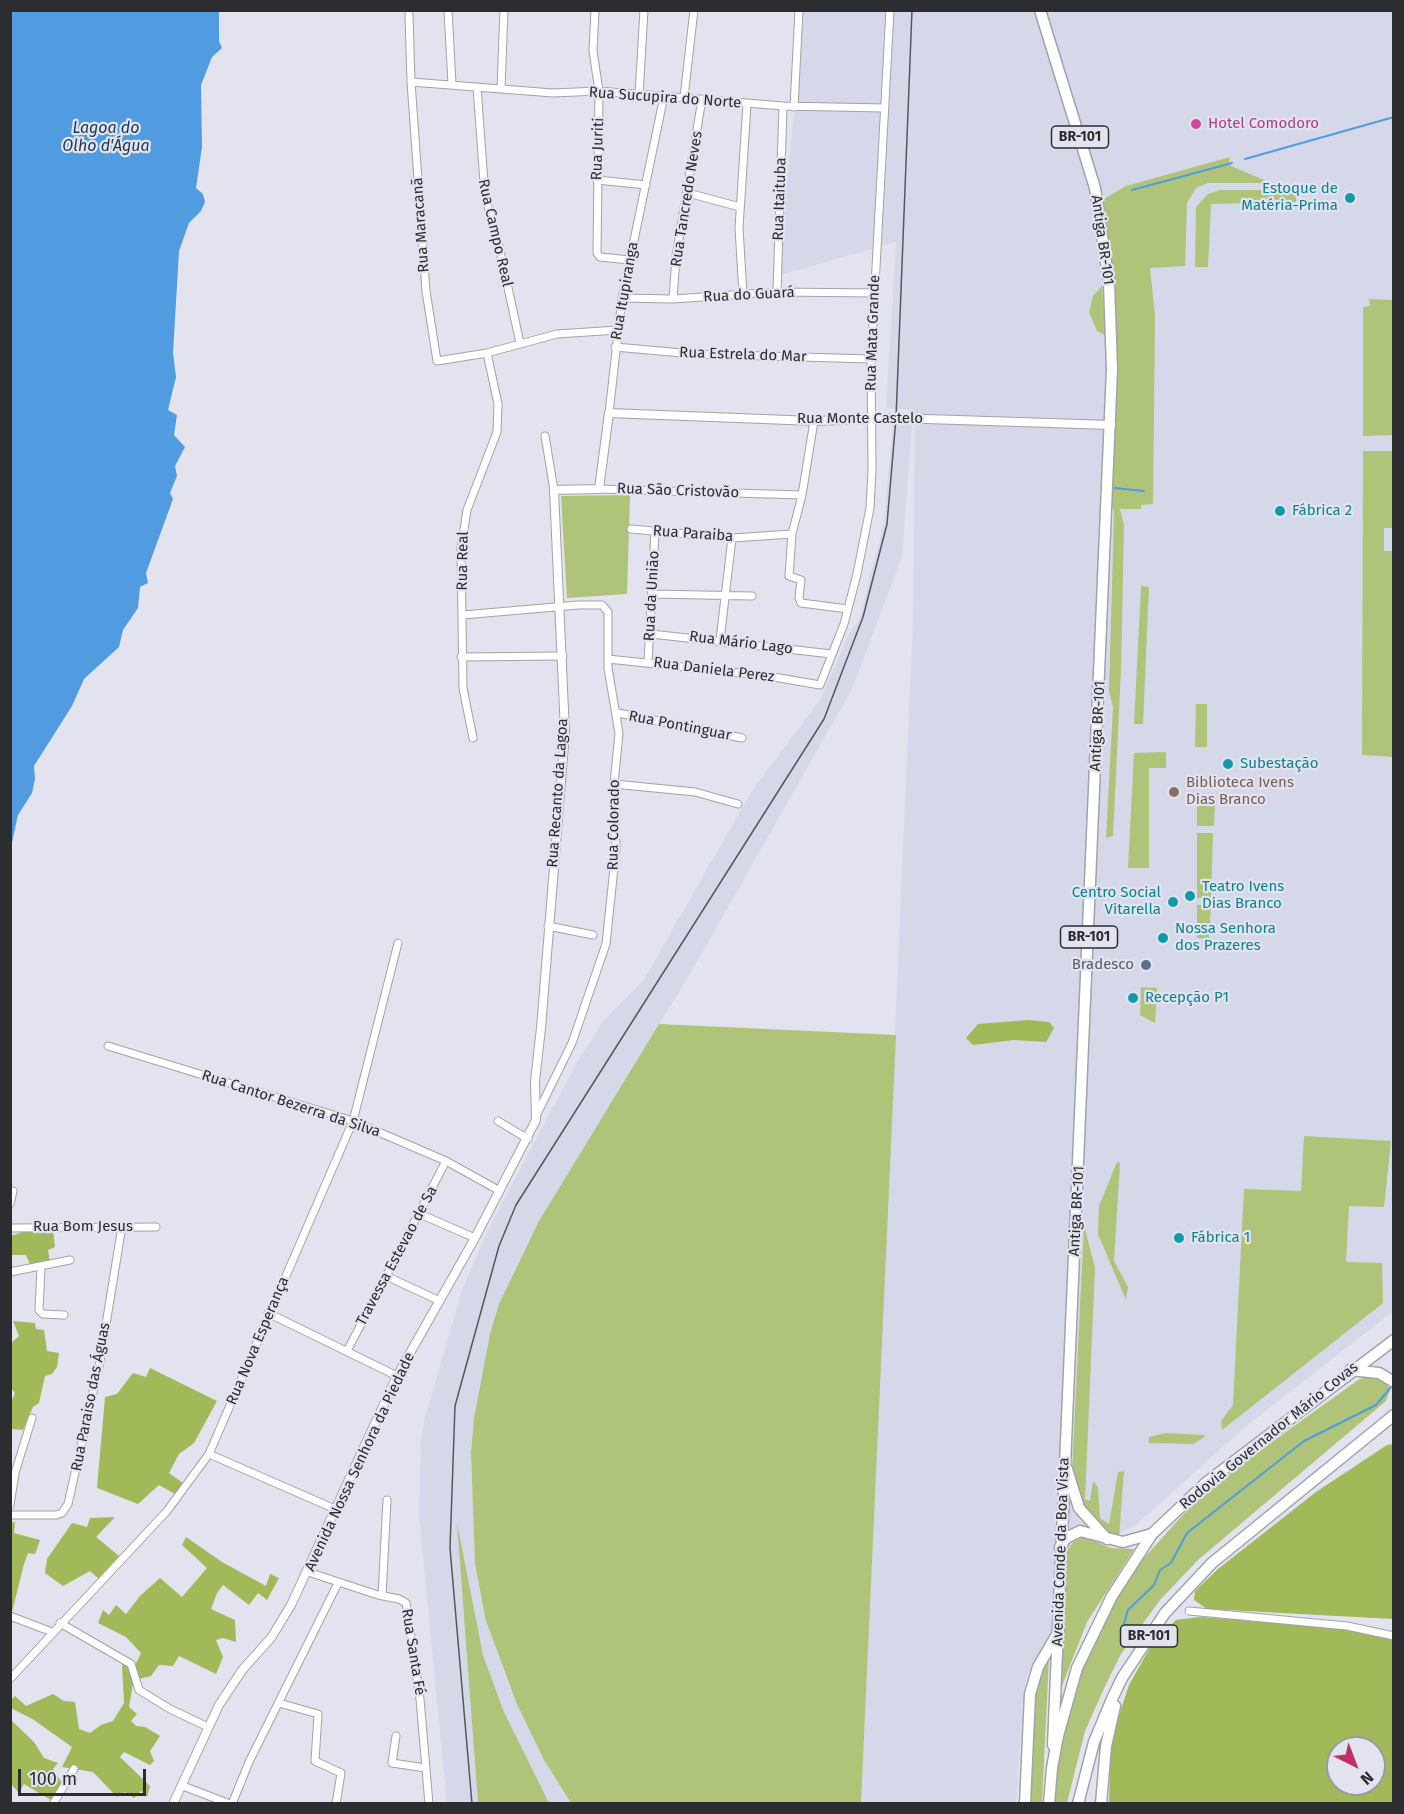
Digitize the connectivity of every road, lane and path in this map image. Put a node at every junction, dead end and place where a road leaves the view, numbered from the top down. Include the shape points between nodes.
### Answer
1 (448, 10) edge
2 (504, 10) edge
3 (595, 10) edge
4 (644, 10) edge
5 (694, 10) edge
6 (800, 10) edge
7 (890, 10) edge
8 (1040, 10) edge
9 (409, 15) dead end
10 (411, 82) junction
11 (452, 84) junction
12 (477, 87) junction
13 (501, 88) junction
14 (599, 91) junction
15 (639, 95) junction
16 (664, 96) junction
17 (684, 97) junction
18 (702, 99) junction
19 (747, 104) junction
20 (783, 106) junction
21 (794, 107) junction
22 (884, 108) junction
23 (597, 180) junction
24 (646, 185) junction
25 (688, 193) junction
26 (740, 207) junction
27 (630, 260) junction
28 (777, 292) junction
29 (875, 293) junction
30 (743, 294) junction
31 (622, 298) junction
32 (673, 299) junction
33 (618, 330) junction
34 (520, 343) junction
35 (615, 347) junction
36 (487, 353) junction
37 (871, 359) junction
38 (609, 413) junction
39 (871, 419) junction
40 (814, 421) junction
41 (1111, 425) junction
42 (545, 436) dead end
43 (599, 489) junction
44 (554, 490) junction
45 (802, 495) junction
46 (631, 529) dead end
47 (655, 531) junction
48 (792, 534) junction
49 (732, 538) junction
50 (653, 594) junction
51 (725, 595) junction
52 (752, 596) dead end
53 (560, 605) junction
54 (848, 609) junction
55 (463, 615) junction
56 (651, 634) junction
57 (720, 640) junction
58 (832, 654) junction
59 (563, 656) junction
60 (461, 657) junction
61 (608, 659) junction
62 (648, 662) junction
63 (820, 685) joint
64 (618, 713) junction
65 (473, 738) dead end
66 (742, 738) dead end
67 (614, 784) junction
68 (738, 804) dead end
69 (548, 927) junction
70 (593, 935) dead end
71 (398, 943) dead end
72 (108, 1046) dead end
73 (537, 1114) junction
74 (353, 1121) junction
75 (498, 1121) dead end
76 (528, 1138) junction
77 (446, 1161) junction
78 (13, 1191) dead end
79 (500, 1191) junction
80 (10, 1204) edge
81 (420, 1214) junction
82 (122, 1226) junction
83 (156, 1227) dead end
84 (10, 1228) edge
85 (475, 1238) junction
86 (70, 1260) dead end
87 (41, 1267) junction
88 (10, 1272) edge
89 (386, 1276) junction
90 (440, 1301) junction
91 (268, 1313) junction
92 (64, 1315) dead end
93 (1394, 1340) edge
94 (347, 1351) junction
95 (1350, 1370) junction
96 (397, 1376) junction
97 (1394, 1382) edge
98 (1393, 1416) edge
99 (32, 1418) dead end
100 (1064, 1449) junction
101 (209, 1454) junction
102 (387, 1500) dead end
103 (10, 1505) edge
104 (335, 1509) junction
105 (10, 1515) edge
106 (1152, 1534) junction
107 (1107, 1539) junction
108 (1060, 1547) junction
109 (308, 1572) junction
110 (338, 1583) junction
111 (382, 1596) junction
112 (1188, 1611) dead end
113 (10, 1616) edge
114 (60, 1623) junction
115 (1059, 1631) junction
116 (52, 1632) junction
117 (1394, 1636) edge
118 (1122, 1678) junction
119 (10, 1679) edge
120 (279, 1703) junction
121 (208, 1727) junction
122 (396, 1737) dead end
123 (426, 1768) junction
124 (1052, 1768) junction
125 (74, 1769) dead end
126 (183, 1786) junction
127 (53, 1803) edge
128 (173, 1803) edge
129 (231, 1803) edge
130 (336, 1803) edge
131 (429, 1803) edge
132 (1025, 1803) edge
133 (1049, 1803) edge
134 (1078, 1803) edge
135 (1101, 1803) edge

1 - 11 street
2 - 13 street
3 - 14 street, Rua Juriti via 593,51
4 - 15 street
5 - 17 street
6 - 21 street
7 - 22 street, Rua Mata Grande
8 - 41 main road, Antiga BR-101 / BR-101 via 1098,205 1111,306
9 - 10 street
10 - 11 street, Rua Sucupira do Norte
10 - 36 street, Rua Maracanã via 426,291 436,360
11 - 12 street, Rua Sucupira do Norte
12 - 13 street, Rua Sucupira do Norte
12 - 34 street, Rua Campo Real via 485,196
13 - 14 street, Rua Sucupira do Norte via 553,93
14 - 15 street, Rua Sucupira do Norte
14 - 23 street, Rua Juriti
15 - 16 street, Rua Sucupira do Norte
16 - 17 street, Rua Sucupira do Norte
16 - 24 street, Rua Itupiranga
17 - 18 street, Rua Sucupira do Norte
18 - 19 street, Rua Sucupira do Norte
18 - 25 street, Rua Tancredo Neves
19 - 20 street, Rua Sucupira do Norte
19 - 26 street
20 - 21 street, Rua Sucupira do Norte
20 - 28 street, Rua Itaituba
21 - 22 street, Rua Sucupira do Norte
22 - 29 street, Rua Mata Grande
23 - 24 street
23 - 27 street, Rua Juriti via 597,254
24 - 27 street, Rua Itupiranga
25 - 26 street
25 - 32 street, Rua Tancredo Neves
26 - 30 street
27 - 31 street, Rua Itupiranga
28 - 29 street, Rua do Guará
28 - 30 street, Rua do Guará
29 - 37 street, Rua Mata Grande
30 - 32 street, Rua do Guará
31 - 32 street, Rua do Guará
31 - 33 street, Rua Itupiranga
33 - 34 street via 569,333
33 - 35 street, Rua Itupiranga
34 - 36 street
35 - 37 street, Rua Estrela do Mar via 693,354
35 - 38 street, Rua Itupiranga
36 - 55 street, Rua Real via 497,396 498,423 495,442 467,510 462,533
37 - 39 street, Rua Mata Grande
38 - 40 street, Rua Monte Castelo
38 - 43 street, Rua Itupiranga
39 - 40 street, Rua Monte Castelo
39 - 41 street, Rua Monte Castelo
39 - 54 street, Rua Mata Grande via 868,518
40 - 45 street
41 - 100 main road, Antiga BR-101 / BR-101
42 - 44 street, Rua Recanto da Lagoa
43 - 44 street, Rua São Cristovão
43 - 45 street, Rua São Cristovão
44 - 53 street, Rua Recanto da Lagoa
45 - 48 street
46 - 47 street, Rua Paraiba
47 - 49 street, Rua Paraiba
47 - 50 street, Rua da União
48 - 49 street, Rua Paraiba
48 - 54 street via 789,576 801,580 800,602
49 - 51 street
50 - 51 street
50 - 56 street, Rua da União
51 - 52 street
51 - 57 street
53 - 55 street
53 - 59 street, Rua Recanto da Lagoa
53 - 61 street, Rua Colorado via 602,605 608,609
54 - 58 street, Rua Mata Grande
55 - 60 street, Rua Real
56 - 57 street, Rua Mário Lago
56 - 62 street, Rua da União
57 - 58 street, Rua Mário Lago
58 - 63 street, Rua Mata Grande
59 - 60 street
59 - 69 street, Rua Recanto da Lagoa via 565,732
60 - 65 street, Rua Real
61 - 62 street, Rua Daniela Perez
61 - 64 street, Rua Colorado
62 - 63 street, Rua Daniela Perez
64 - 66 street, Rua Pontinguar
64 - 67 street, Rua Colorado
67 - 68 street via 695,792
67 - 73 street, Rua Colorado via 616,849 604,953 572,1043
69 - 70 street
69 - 73 street, Rua Recanto da Lagoa via 534,1088
71 - 74 street, Rua Nova Esperança
72 - 74 street, Rua Cantor Bezerra da Silva
73 - 76 street, Avenida Nossa Senhora da Piedade
74 - 77 street, Rua Cantor Bezerra da Silva
74 - 91 street, Rua Nova Esperança
75 - 76 street
76 - 79 street, Avenida Nossa Senhora da Piedade
77 - 79 street, Rua Cantor Bezerra da Silva
77 - 81 street, Travessa Estevao de Sa
78 - 80 street
79 - 85 street, Avenida Nossa Senhora da Piedade
81 - 85 street
81 - 89 street, Travessa Estevao de Sa
82 - 83 street, Rua Bom Jesus
82 - 84 street, Rua Bom Jesus
82 - 105 street, Rua Paraiso das Águas via 100,1361 68,1504 56,1515
85 - 90 street, Avenida Nossa Senhora da Piedade
86 - 87 street
87 - 88 street
87 - 92 street via 39,1310 43,1314
89 - 90 street
89 - 94 street, Travessa Estevao de Sa
90 - 96 street, Avenida Nossa Senhora da Piedade
91 - 94 street
91 - 101 street, Rua Nova Esperança
93 - 95 main road, Rodovia Governador Mário Covas / BR-101
94 - 96 street
95 - 97 main road via 1379,1373
95 - 106 main road, Rodovia Governador Mário Covas / BR-101 via 1207,1482
96 - 104 street, Avenida Nossa Senhora da Piedade
98 - 118 main road, BR-101 via 1201,1574 1165,1613
99 - 103 street
100 - 107 main road, Avenida Conde da Boa Vista / BR-101 via 1076,1501
100 - 108 main road, Avenida Conde da Boa Vista / BR-101
101 - 104 street
101 - 114 street, Rua Nova Esperança via 167,1511
102 - 111 street
104 - 109 street, Avenida Nossa Senhora da Piedade
106 - 107 main road, BR-101 via 1128,1542
106 - 124 main road, Rodovia Governador Mário Covas / BR-101 via 1087,1644 1071,1687
107 - 108 main road via 1080,1531 1066,1538
108 - 115 main road, Avenida Conde da Boa Vista / BR-101
109 - 110 street, Rua Santa Fé
109 - 121 street, Avenida Nossa Senhora da Piedade via 283,1621 229,1689
110 - 111 street, Rua Santa Fé
110 - 120 street
111 - 123 street, Rua Santa Fé via 407,1605
112 - 117 street via 1347,1626
113 - 116 street
114 - 116 street, Rua Nova Esperança
114 - 121 street via 131,1664 139,1690
115 - 124 main road, Avenida Conde da Boa Vista / BR-101
115 - 132 main road via 1038,1667 1030,1694
116 - 119 street, Rua Nova Esperança
118 - 134 main road, BR-101 via 1094,1742
118 - 135 main road via 1108,1731
120 - 129 street
120 - 130 street via 318,1714 315,1761 322,1767 338,1770
121 - 126 street, Avenida Nossa Senhora da Piedade
122 - 123 street via 392,1763
123 - 131 street, Rua Santa Fé
124 - 133 main road, Rodovia Governador Mário Covas / BR-101
125 - 127 street
126 - 128 street, Avenida Nossa Senhora da Piedade
126 - 129 street

